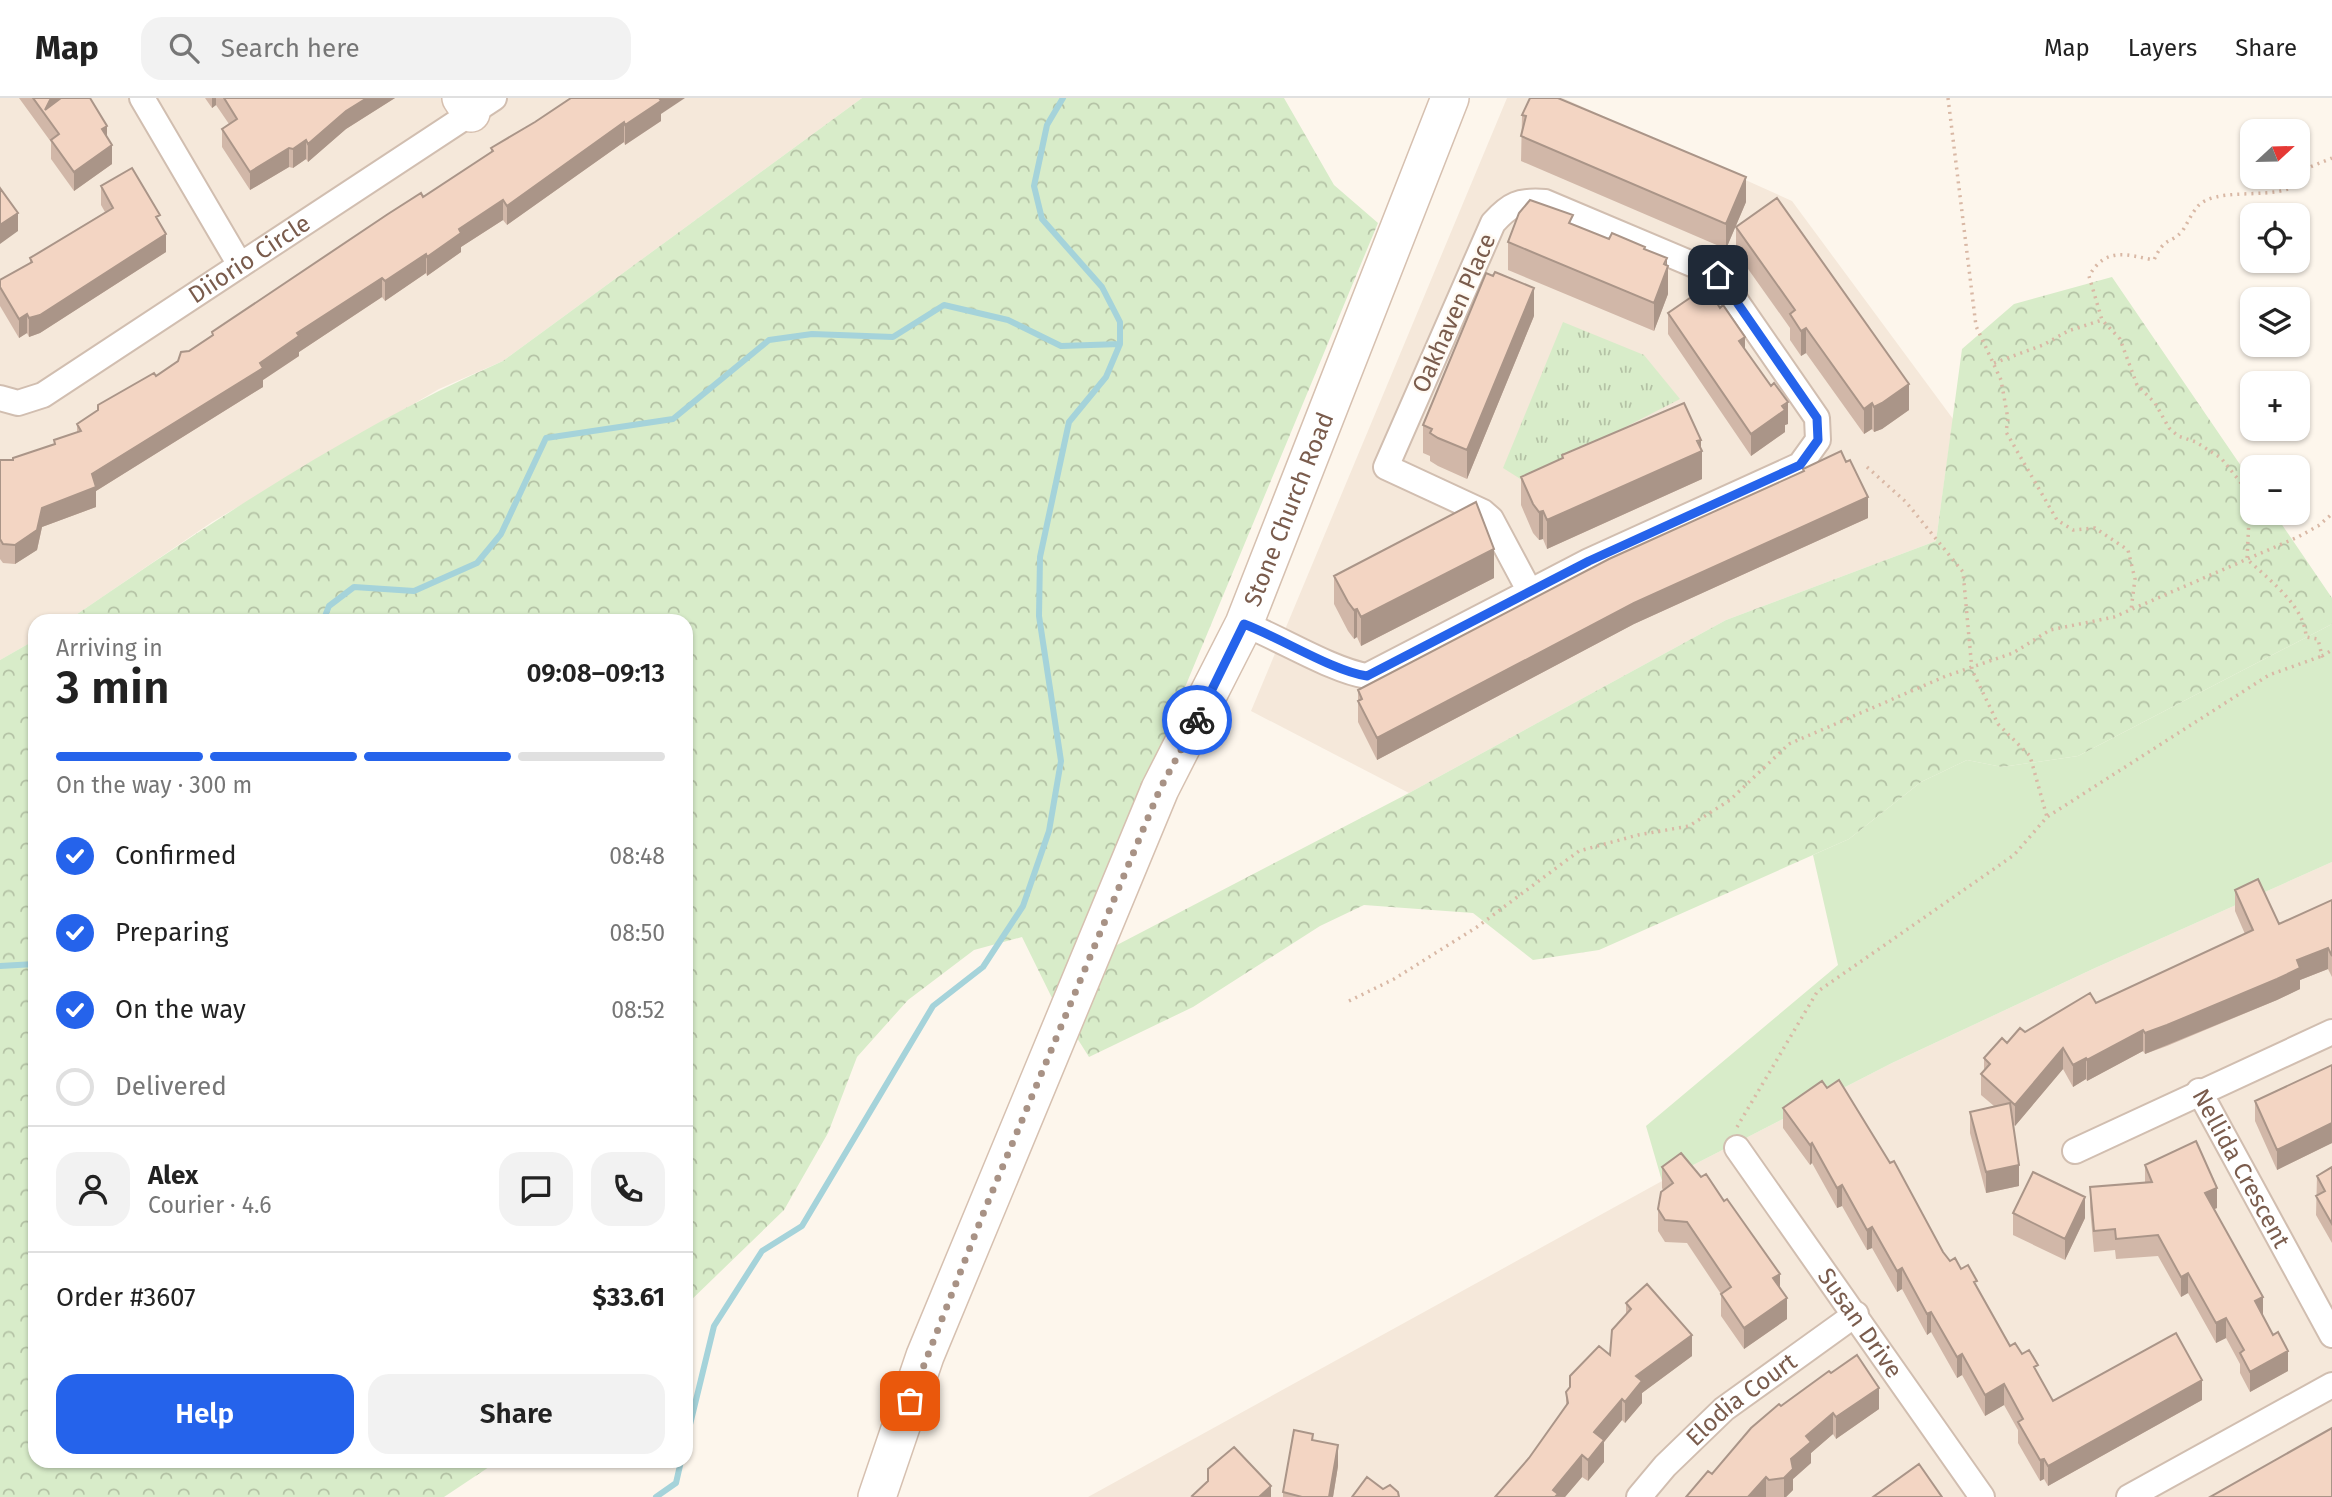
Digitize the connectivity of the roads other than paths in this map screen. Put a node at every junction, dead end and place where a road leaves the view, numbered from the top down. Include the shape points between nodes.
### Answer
1 (142, 98) edge
2 (1450, 98) edge
3 (475, 103) edge
4 (240, 265) junction
5 (0, 398) edge
6 (1530, 592) junction
7 (1244, 624) junction
8 (2332, 1032) edge
9 (2199, 1091) junction
10 (1737, 1147) road end
11 (2075, 1151) dead end
12 (1856, 1314) junction
13 (2332, 1335) edge
14 (2332, 1385) edge
15 (877, 1497) edge
16 (1639, 1497) edge
17 (1982, 1497) edge
18 (2129, 1497) edge

1 - 4 street
2 - 7 main road, Stone Church Road
3 - 4 street, Diiorio Circle
4 - 5 street, Diiorio Circle via 43,395 18,403
6 - 6 street, Oakhaven Place via 1800,465 1818,440 1817,418 1718,275 1545,202 1522,201 1509,206 1493,223 1387,467 1483,512
6 - 7 street, Oakhaven Place via 1367,676 1352,674
7 - 15 main road, Stone Church Road via 1155,801 925,1356
8 - 9 street, Nellida Crescent
9 - 11 street
9 - 13 street, Nellida Crescent
10 - 12 street, Susan Drive
12 - 16 street, Elodia Court via 1724,1409
12 - 17 street, Susan Drive
14 - 18 street

